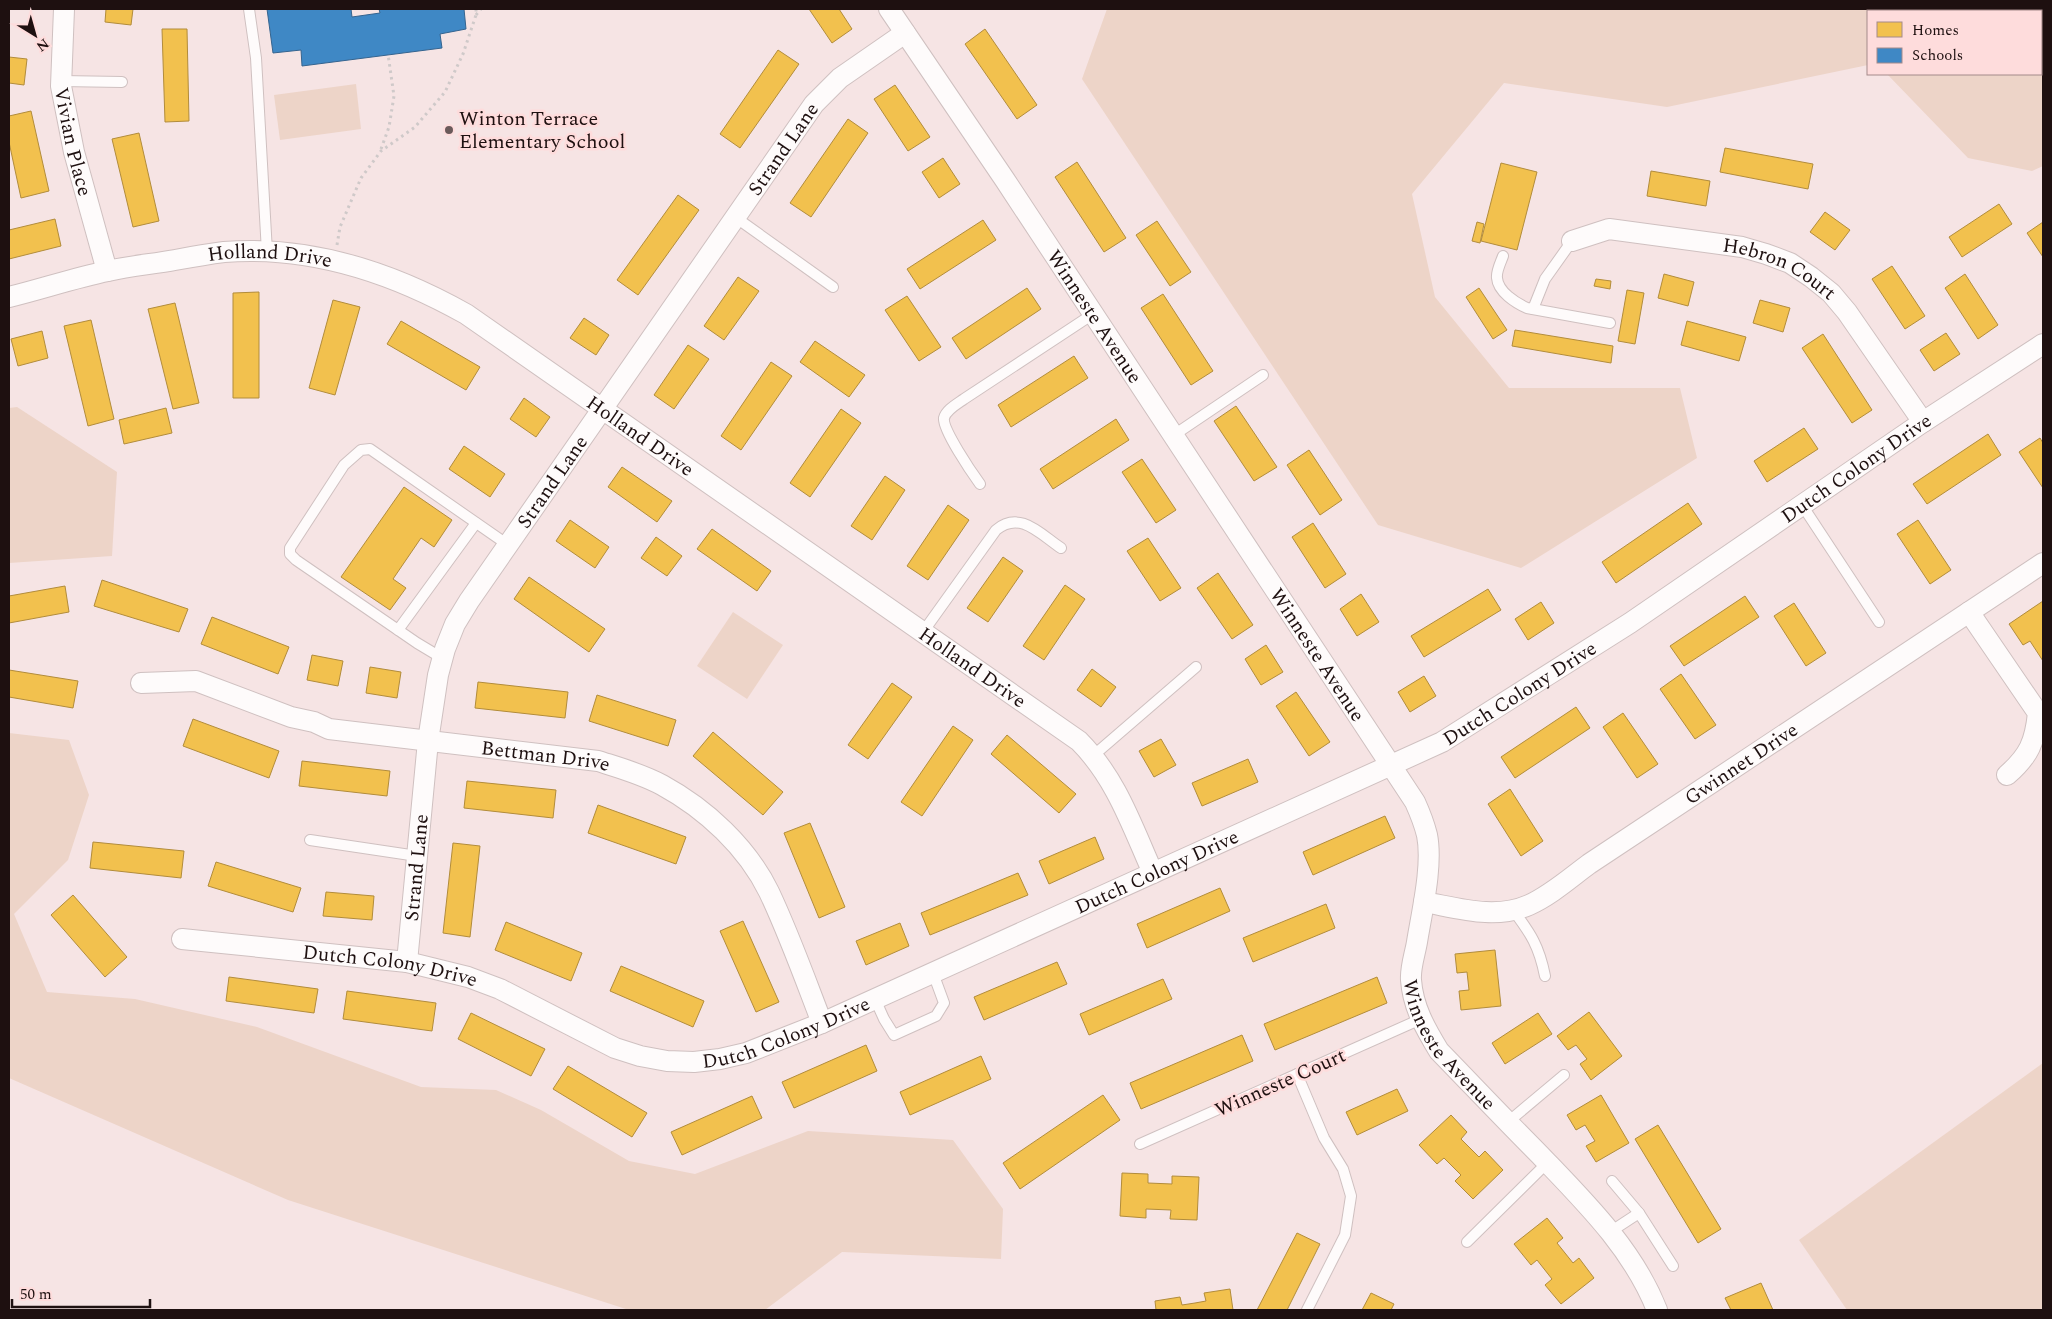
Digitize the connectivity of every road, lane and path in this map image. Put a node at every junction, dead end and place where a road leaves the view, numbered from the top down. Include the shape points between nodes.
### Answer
1 (64, 9) edge
2 (249, 9) edge
3 (476, 9) edge
4 (481, 9) edge
5 (889, 9) edge
6 (476, 15) junction
7 (905, 33) junction
8 (388, 54) dead end
9 (61, 81) junction
10 (122, 82) dead end
11 (381, 151) junction
12 (735, 217) junction
13 (1572, 241) joint
14 (266, 252) junction
15 (1503, 256) dead end
16 (334, 261) junction
17 (108, 271) junction
18 (833, 286) dead end
19 (9, 298) edge
20 (1533, 309) junction
21 (1094, 314) junction
22 (1610, 323) dead end
23 (2043, 344) edge
24 (1263, 375) dead end
25 (602, 408) junction
26 (1923, 422) junction
27 (1174, 435) junction
28 (980, 484) dead end
29 (1802, 505) junction
30 (476, 523) junction
31 (508, 545) junction
32 (1061, 548) dead end
33 (2043, 563) edge
34 (1969, 612) junction
35 (1879, 622) dead end
36 (398, 630) junction
37 (923, 632) junction
38 (442, 658) junction
39 (1196, 667) dead end
40 (141, 683) dead end
41 (2041, 714) edge
42 (428, 741) junction
43 (1094, 755) junction
44 (1392, 765) junction
45 (2007, 775) dead end
46 (310, 840) dead end
47 (417, 856) junction
48 (1153, 873) junction
49 (1424, 902) junction
50 (1513, 910) junction
51 (182, 939) dead end
52 (407, 962) junction
53 (933, 973) junction
54 (1545, 976) dead end
55 (875, 999) junction
56 (1421, 1019) junction
57 (822, 1023) junction
58 (1297, 1074) junction
59 (1564, 1074) dead end
60 (1508, 1122) junction
61 (1140, 1144) dead end
62 (1547, 1163) junction
63 (1612, 1181) dead end
64 (1639, 1213) junction
65 (1610, 1232) junction
66 (1467, 1242) dead end
67 (1673, 1266) dead end
68 (1307, 1310) edge
69 (1657, 1310) edge

1 - 9 street, Vivian Place
2 - 14 lane via 256,58
3 - 6 path
4 - 6 path
5 - 7 street, Winneste Avenue
6 - 11 path via 446,92 415,126
7 - 12 street, Strand Lane via 840,78 814,104
7 - 21 street, Winneste Avenue
8 - 11 path via 394,96
9 - 10 lane
9 - 17 street, Vivian Place via 74,152
11 - 16 path via 361,178 354,194 340,227
12 - 18 lane
12 - 25 street, Strand Lane
13 - 20 lane via 1546,278
13 - 26 street, Hebron Court via 1609,229 1742,247 1790,264 1824,288 1847,312
14 - 16 street, Holland Drive
14 - 17 street, Holland Drive via 224,252
15 - 20 lane via 1496,276 1500,287 1513,300
16 - 25 street, Holland Drive via 390,277 466,314
17 - 19 street, Holland Drive
20 - 22 lane
21 - 27 street, Winneste Avenue
21 - 28 lane via 964,399 944,417 944,425 953,442
23 - 26 street, Dutch Colony Drive
24 - 27 lane
25 - 31 street, Strand Lane
25 - 37 street, Holland Drive
26 - 29 street, Dutch Colony Drive
27 - 44 street, Winneste Avenue
29 - 35 lane
29 - 44 street, Dutch Colony Drive via 1630,623 1478,720 1442,742
30 - 31 lane
30 - 36 lane
30 - 36 lane via 370,449 361,450 344,465 290,548 290,554
31 - 38 street, Strand Lane via 455,624
32 - 37 lane via 1024,522 1004,523
33 - 34 street, Gwinnet Drive
34 - 41 street
34 - 50 street, Gwinnet Drive via 1542,898
36 - 38 lane
37 - 43 street, Holland Drive via 1079,740
38 - 42 street, Strand Lane
39 - 43 lane
40 - 42 street, Bettman Drive via 196,681 291,718 314,722 329,729
41 - 45 street via 2031,748
42 - 47 street, Strand Lane
42 - 57 street, Bettman Drive via 598,761 662,785 690,803 735,842 755,869 768,891
43 - 48 street, Holland Drive via 1110,779
44 - 48 street, Dutch Colony Drive
44 - 49 street, Winneste Avenue via 1415,802 1427,836
46 - 47 lane
47 - 52 street, Strand Lane
48 - 53 street, Dutch Colony Drive
49 - 50 street, Gwinnet Drive via 1482,912
49 - 56 street, Winneste Avenue via 1411,978
50 - 54 lane via 1541,953
51 - 52 street, Dutch Colony Drive
52 - 57 street, Dutch Colony Drive via 468,977 500,989 615,1048 667,1061 694,1062 746,1053
53 - 55 street, Dutch Colony Drive
53 - 55 lane via 944,1004 936,1016 894,1035
55 - 57 street, Dutch Colony Drive
56 - 58 lane, Winneste Court
56 - 60 street, Winneste Avenue via 1439,1051
58 - 61 lane, Winneste Court
58 - 68 lane via 1324,1138 1343,1169 1351,1196 1345,1235
59 - 60 lane
60 - 62 street, Winneste Avenue
62 - 65 street, Winneste Avenue
62 - 66 lane
63 - 64 lane
64 - 65 lane
64 - 67 lane
65 - 69 street, Winneste Avenue via 1645,1284

